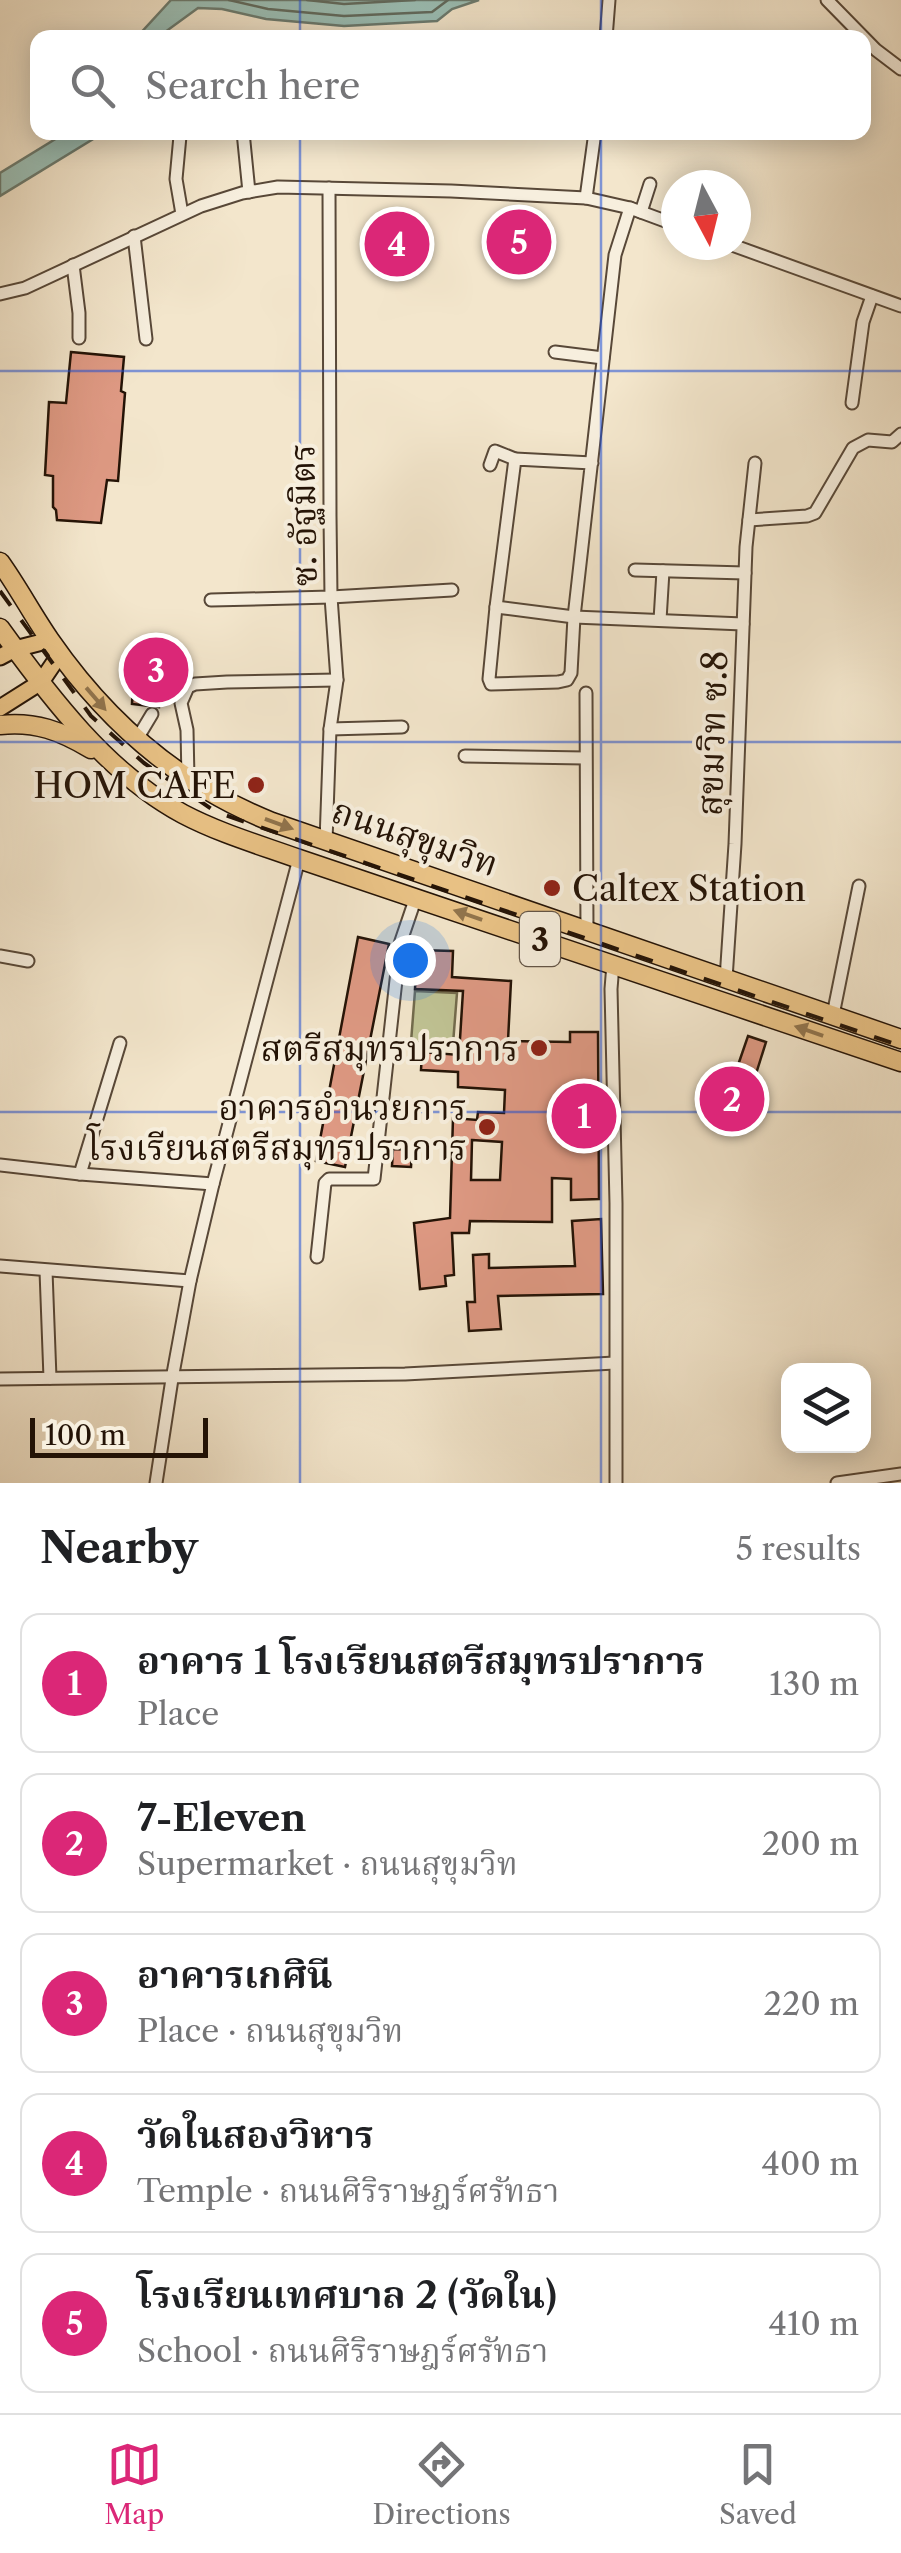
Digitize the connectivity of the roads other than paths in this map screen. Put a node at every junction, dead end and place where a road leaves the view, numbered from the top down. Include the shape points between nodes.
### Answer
1 (610, 0) edge
2 (827, 0) edge
3 (607, 30) edge
4 (856, 30) edge
5 (871, 45) edge
6 (901, 69) edge
7 (180, 140) edge
8 (244, 140) edge
9 (594, 140) edge
10 (650, 184) dead end
11 (329, 188) junction
12 (249, 192) junction
13 (586, 198) junction
14 (636, 210) junction
15 (182, 214) junction
16 (661, 219) edge
17 (134, 236) junction
18 (751, 252) edge
19 (74, 265) junction
20 (0, 294) edge
21 (872, 296) junction
22 (901, 306) edge
23 (78, 338) dead end
24 (146, 340) dead end
25 (555, 352) dead end
26 (602, 358) junction
27 (852, 403) dead end
28 (901, 434) edge
29 (516, 458) junction
30 (592, 463) junction
31 (755, 463) dead end
32 (490, 465) dead end
33 (748, 520) junction
34 (4, 567) edge
35 (635, 570) dead end
36 (663, 571) junction
37 (745, 574) junction
38 (452, 590) dead end
39 (0, 591) edge
40 (331, 597) junction
41 (211, 600) dead end
42 (496, 608) junction
43 (574, 617) junction
44 (660, 620) junction
45 (743, 624) junction
46 (0, 628) edge
47 (55, 647) junction
48 (7, 653) edge
49 (337, 680) junction
50 (41, 682) junction
51 (586, 693) dead end
52 (0, 708) edge
53 (152, 714) dead end
54 (0, 725) edge
55 (402, 727) dead end
56 (330, 728) junction
57 (137, 738) junction
58 (466, 756) dead end
59 (585, 758) junction
60 (108, 760) junction
61 (188, 779) junction
62 (326, 841) junction
63 (299, 859) junction
64 (859, 886) dead end
65 (416, 897) junction
66 (587, 930) junction
67 (0, 956) edge
68 (28, 961) dead end
69 (613, 964) junction
70 (726, 979) junction
71 (833, 1015) junction
72 (901, 1038) edge
73 (120, 1043) dead end
74 (901, 1062) edge
75 (0, 1164) edge
76 (80, 1174) junction
77 (213, 1184) junction
78 (317, 1258) dead end
79 (0, 1266) edge
80 (46, 1271) junction
81 (190, 1281) junction
82 (615, 1363) junction
83 (50, 1378) junction
84 (172, 1378) junction
85 (0, 1379) edge
86 (901, 1474) edge
87 (156, 1483) edge
88 (616, 1483) edge
89 (837, 1483) edge

1 - 3 street
2 - 4 street
5 - 6 street
7 - 15 street
8 - 12 street
9 - 13 street
10 - 14 street
11 - 12 street
11 - 13 street
11 - 40 street, ซ. อัฐมิตร
12 - 15 street
13 - 14 street
14 - 16 street
14 - 26 street via 614,254
15 - 17 street
17 - 19 street
17 - 24 street
18 - 21 street
19 - 20 street
19 - 23 street
21 - 22 street
21 - 27 street via 862,322
25 - 26 street
26 - 30 street
28 - 33 street via 892,442 868,440 853,448 815,513
29 - 30 street
29 - 32 street via 495,451
29 - 42 street
30 - 43 street
31 - 33 street, สุขมวิท ซ.8
33 - 37 street, สุขมวิท ซ.8
34 - 39 highway
34 - 47 highway, ถนนสุขุมวิท / 3
35 - 36 street
36 - 37 street
36 - 44 street
37 - 45 street, สุขมวิท ซ.8
38 - 40 street
40 - 41 street
40 - 49 street, ซ. อัฐมิตร
42 - 43 street
42 - 43 street via 489,679 496,685 566,680
43 - 44 street
44 - 45 street
45 - 70 street, สุขมวิท ซ.8
46 - 48 highway, ถนนสุขุมวิท / 3
47 - 48 main road
47 - 50 main road
47 -> 57 highway, ถนนสุขุมวิท / 3 via 103,708
48 - 50 highway, ถนนสุขุมวิท / 3
49 - 56 street, ซ. อัฐมิตร
49 - 61 street via 188,687 181,703
50 - 52 main road
50 - 60 highway, ถนนสุขุมวิท / 3
51 - 59 street
53 - 57 street
54 - 60 highway via 48,727
55 - 56 street
56 - 62 street, ซ. อัฐมิตร
57 - 60 highway via 115,734 106,748
57 - 61 highway, ถนนสุขุมวิท / 3
58 - 59 street
59 - 66 street
60 - 63 highway, ถนนสุขุมวิท / 3 via 180,813
61 -> 62 highway, ถนนสุขุมวิท / 3 via 246,812
62 - 66 highway, ถนนสุขุมวิท / 3
63 - 65 highway, ถนนสุขุมวิท / 3
63 - 77 street
64 - 71 street
69 -> 65 highway, ถนนสุขุมวิท / 3
65 - 78 street via 400,944 374,1179 324,1183
66 - 70 highway, ถนนสุขุมวิท / 3
67 - 68 street
74 -> 69 highway, ถนนสุขุมวิท / 3
69 - 82 street
70 - 71 highway, ถนนสุขุมวิท / 3
71 - 72 highway, ถนนสุขุมวิท / 3
73 - 76 street
75 - 76 street
76 - 77 street
77 - 81 street
79 - 80 street
80 - 81 street
80 - 83 street
81 - 84 street
82 - 84 street
82 - 88 street
83 - 84 street
83 - 85 street
84 - 87 street
86 - 89 street

